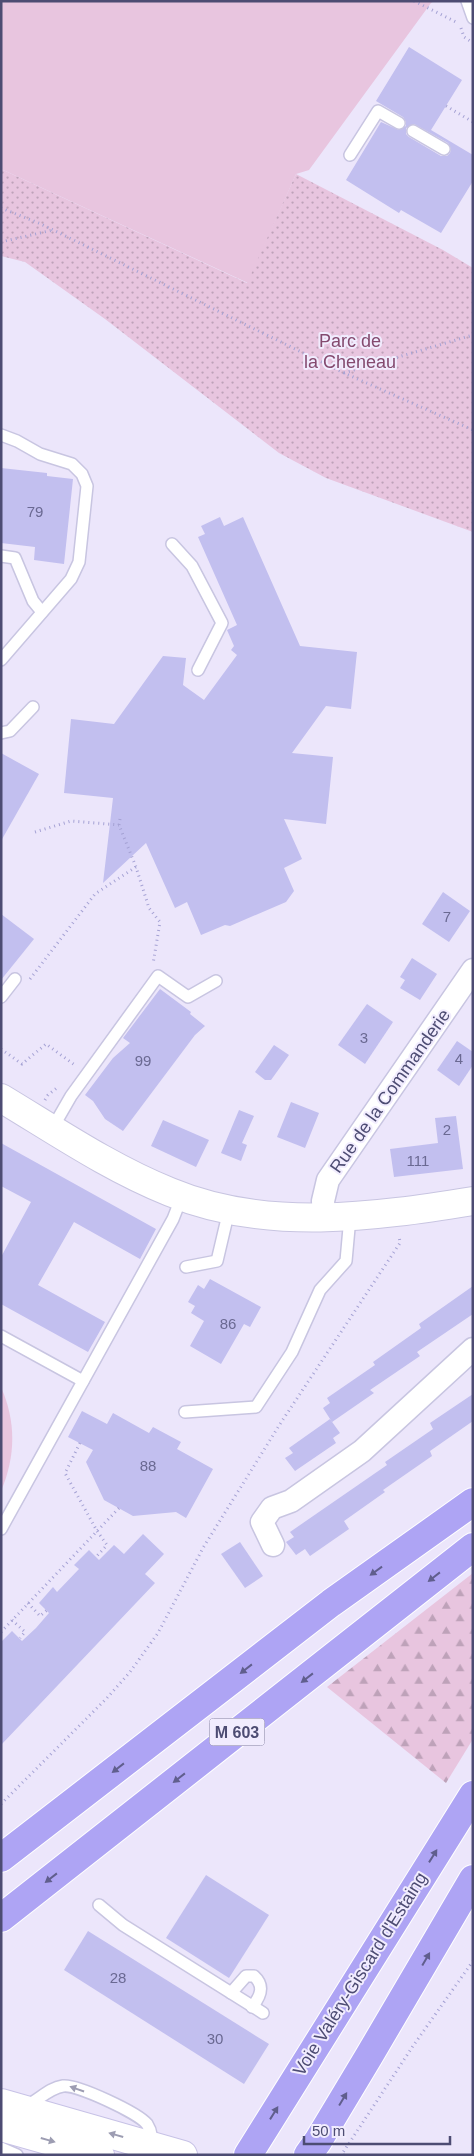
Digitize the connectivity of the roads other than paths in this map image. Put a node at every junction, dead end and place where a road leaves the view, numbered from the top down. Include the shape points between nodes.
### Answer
1 (467, 1) edge
2 (473, 18) edge
3 (399, 123) dead end
4 (413, 130) dead end
5 (444, 149) dead end
6 (350, 155) dead end
7 (1, 435) edge
8 (172, 544) dead end
9 (1, 556) edge
10 (42, 612) junction
11 (1, 660) edge
12 (198, 670) dead end
13 (33, 707) dead end
14 (1, 733) edge
15 (473, 970) edge
16 (15, 979) dead end
17 (216, 981) dead end
18 (1, 997) edge
19 (1, 1098) edge
20 (43, 1123) junction
21 (182, 1196) junction
22 (473, 1201) edge
23 (229, 1210) junction
24 (337, 1217) junction
25 (186, 1267) dead end
26 (1, 1336) edge
27 (473, 1349) edge
28 (83, 1381) junction
29 (185, 1412) dead end
30 (473, 1502) edge
31 (1, 1529) edge
32 (273, 1545) dead end
33 (473, 1547) edge
34 (473, 1794) edge
35 (1, 1858) edge
36 (473, 1879) edge
37 (99, 1905) dead end
38 (1, 1918) edge
39 (231, 1993) junction
40 (252, 2006) junction
41 (263, 2013) dead end
42 (11, 2106) edge
43 (1, 2127) edge
44 (1, 2148) edge
45 (149, 2150) edge
46 (182, 2154) edge
47 (17, 2155) edge
48 (100, 2155) edge
49 (248, 2155) edge
50 (308, 2155) edge

1 - 2 lane
3 - 6 lane via 378,110
4 - 5 lane
7 - 10 lane via 40,454 72,464 88,486 79,562 71,579
8 - 12 lane via 192,566 222,623
9 - 10 lane via 15,558 33,601
10 - 11 lane
13 - 14 lane via 10,731
15 - 24 street, Rue de la Commanderie via 328,1180 323,1201
16 - 18 lane
17 - 20 lane via 188,998 158,976 71,1096
19 - 20 street
20 - 21 street via 112,1165
21 - 23 street
21 - 28 lane via 173,1219
22 - 24 street
23 - 24 street via 288,1217
23 - 25 lane via 217,1261
24 - 29 lane via 346,1261 320,1290 292,1352 256,1407
26 - 28 lane
27 - 32 street via 362,1451 291,1501 272,1508 262,1522
28 - 31 lane
30 -> 35 highway via 331,1603
33 -> 38 highway, M 603
49 -> 34 highway, Voie Valéry-Giscard d'Estaing
50 -> 36 highway
37 - 39 lane via 123,1925
39 - 40 lane
39 - 40 lane via 246,1976 254,1976 262,1988
40 - 41 lane
45 -> 42 street
43 -> 48 street
44 - 47 lane
45 - 46 street

